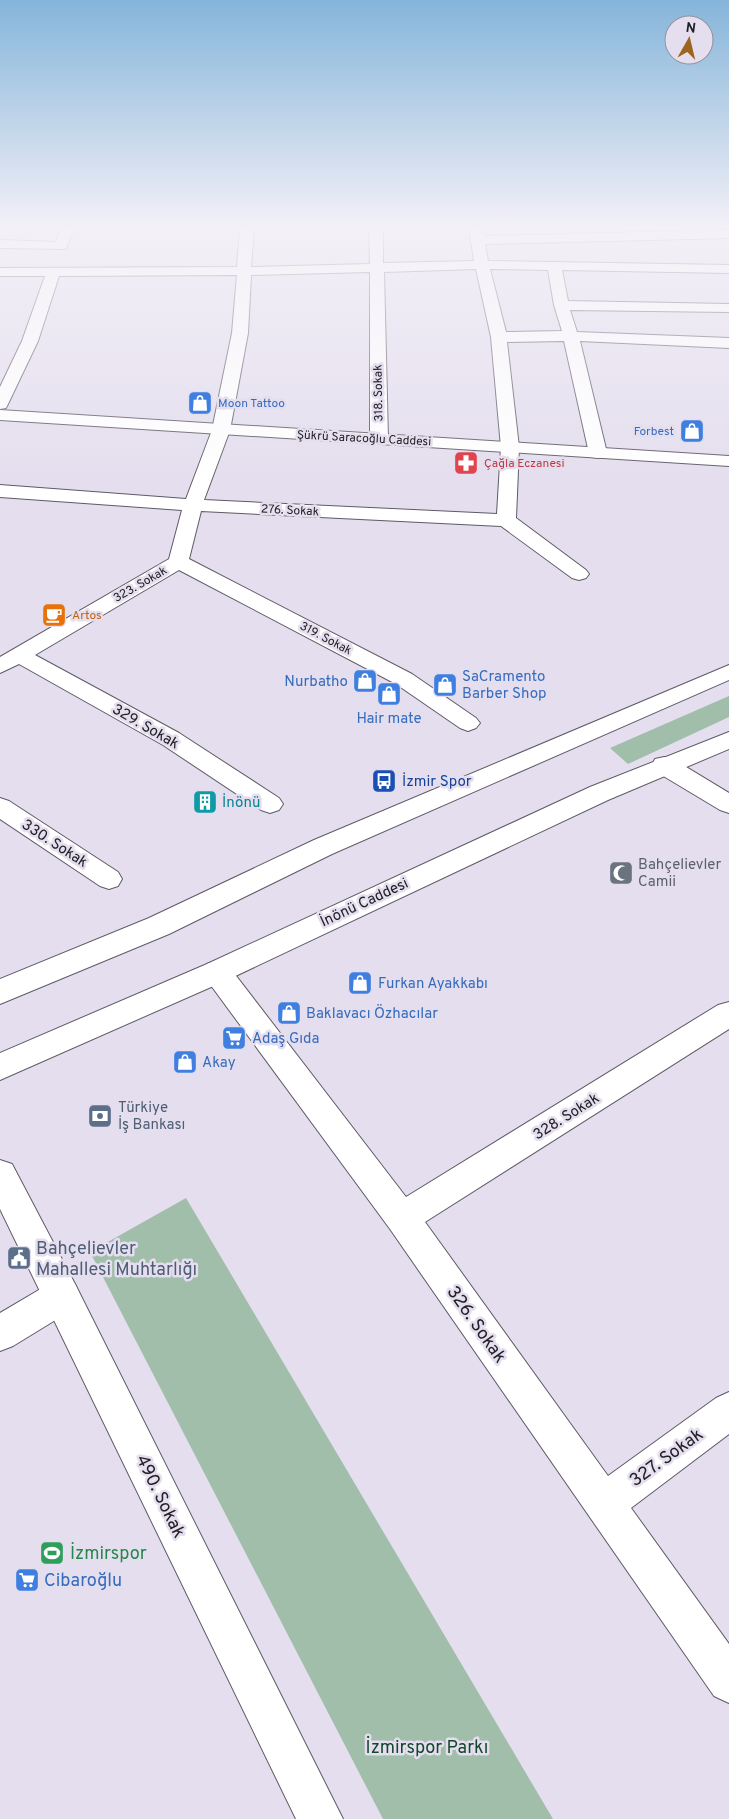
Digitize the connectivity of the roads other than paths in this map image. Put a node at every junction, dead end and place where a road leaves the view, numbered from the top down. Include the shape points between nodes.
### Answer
1 (40, 312) edge
2 (242, 312) edge
3 (377, 312) edge
4 (493, 312) edge
5 (563, 312) edge
6 (571, 336) junction
7 (499, 337) junction
8 (729, 343) edge
9 (0, 404) edge
10 (0, 415) edge
11 (221, 430) junction
12 (379, 440) junction
13 (510, 447) junction
14 (598, 453) junction
15 (729, 461) edge
16 (0, 490) edge
17 (193, 505) junction
18 (506, 520) junction
19 (178, 562) junction
20 (579, 574) dead end
21 (9, 660) edge
22 (729, 672) edge
23 (468, 723) dead end
24 (729, 740) edge
25 (664, 765) junction
26 (270, 804) dead end
27 (729, 804) edge
28 (0, 807) edge
29 (110, 879) dead end
30 (217, 972) junction
31 (0, 992) edge
32 (729, 1014) edge
33 (0, 1066) edge
34 (0, 1174) edge
35 (402, 1218) junction
36 (62, 1296) junction
37 (0, 1333) edge
38 (729, 1411) edge
39 (604, 1503) junction
40 (729, 1681) edge
41 (320, 1819) edge

1 - 9 street
2 - 11 street
3 - 12 street, 318. Sokak
4 - 7 street
5 - 6 street
6 - 7 street
6 - 8 street
6 - 14 street
7 - 13 street
10 - 11 street, Şükrü Saracoğlu Caddesi
11 - 12 street, Şükrü Saracoğlu Caddesi
11 - 17 street, 323. Sokak
12 - 13 street, Şükrü Saracoğlu Caddesi
13 - 14 street, Şükrü Saracoğlu Caddesi
13 - 18 street
14 - 15 street, Şükrü Saracoğlu Caddesi
16 - 17 street, 276. Sokak
17 - 18 street, 276. Sokak
17 - 19 street, 323. Sokak
18 - 20 street
19 - 21 street, 323. Sokak
19 - 23 street, 319. Sokak via 404,679
21 - 26 street, 329. Sokak via 171,739
22 - 31 street via 323,847 159,926
24 - 25 street, İnönü Caddesi
25 - 27 street
25 - 30 street, İnönü Caddesi via 552,813
28 - 29 street, 330. Sokak
30 - 33 street, İnönü Caddesi
30 - 35 street, 326. Sokak
32 - 35 street, 328. Sokak
34 - 36 street, 490. Sokak
35 - 39 street, 326. Sokak
36 - 37 street
36 - 41 street, 490. Sokak
38 - 39 street, 327. Sokak
39 - 40 street, 326. Sokak

